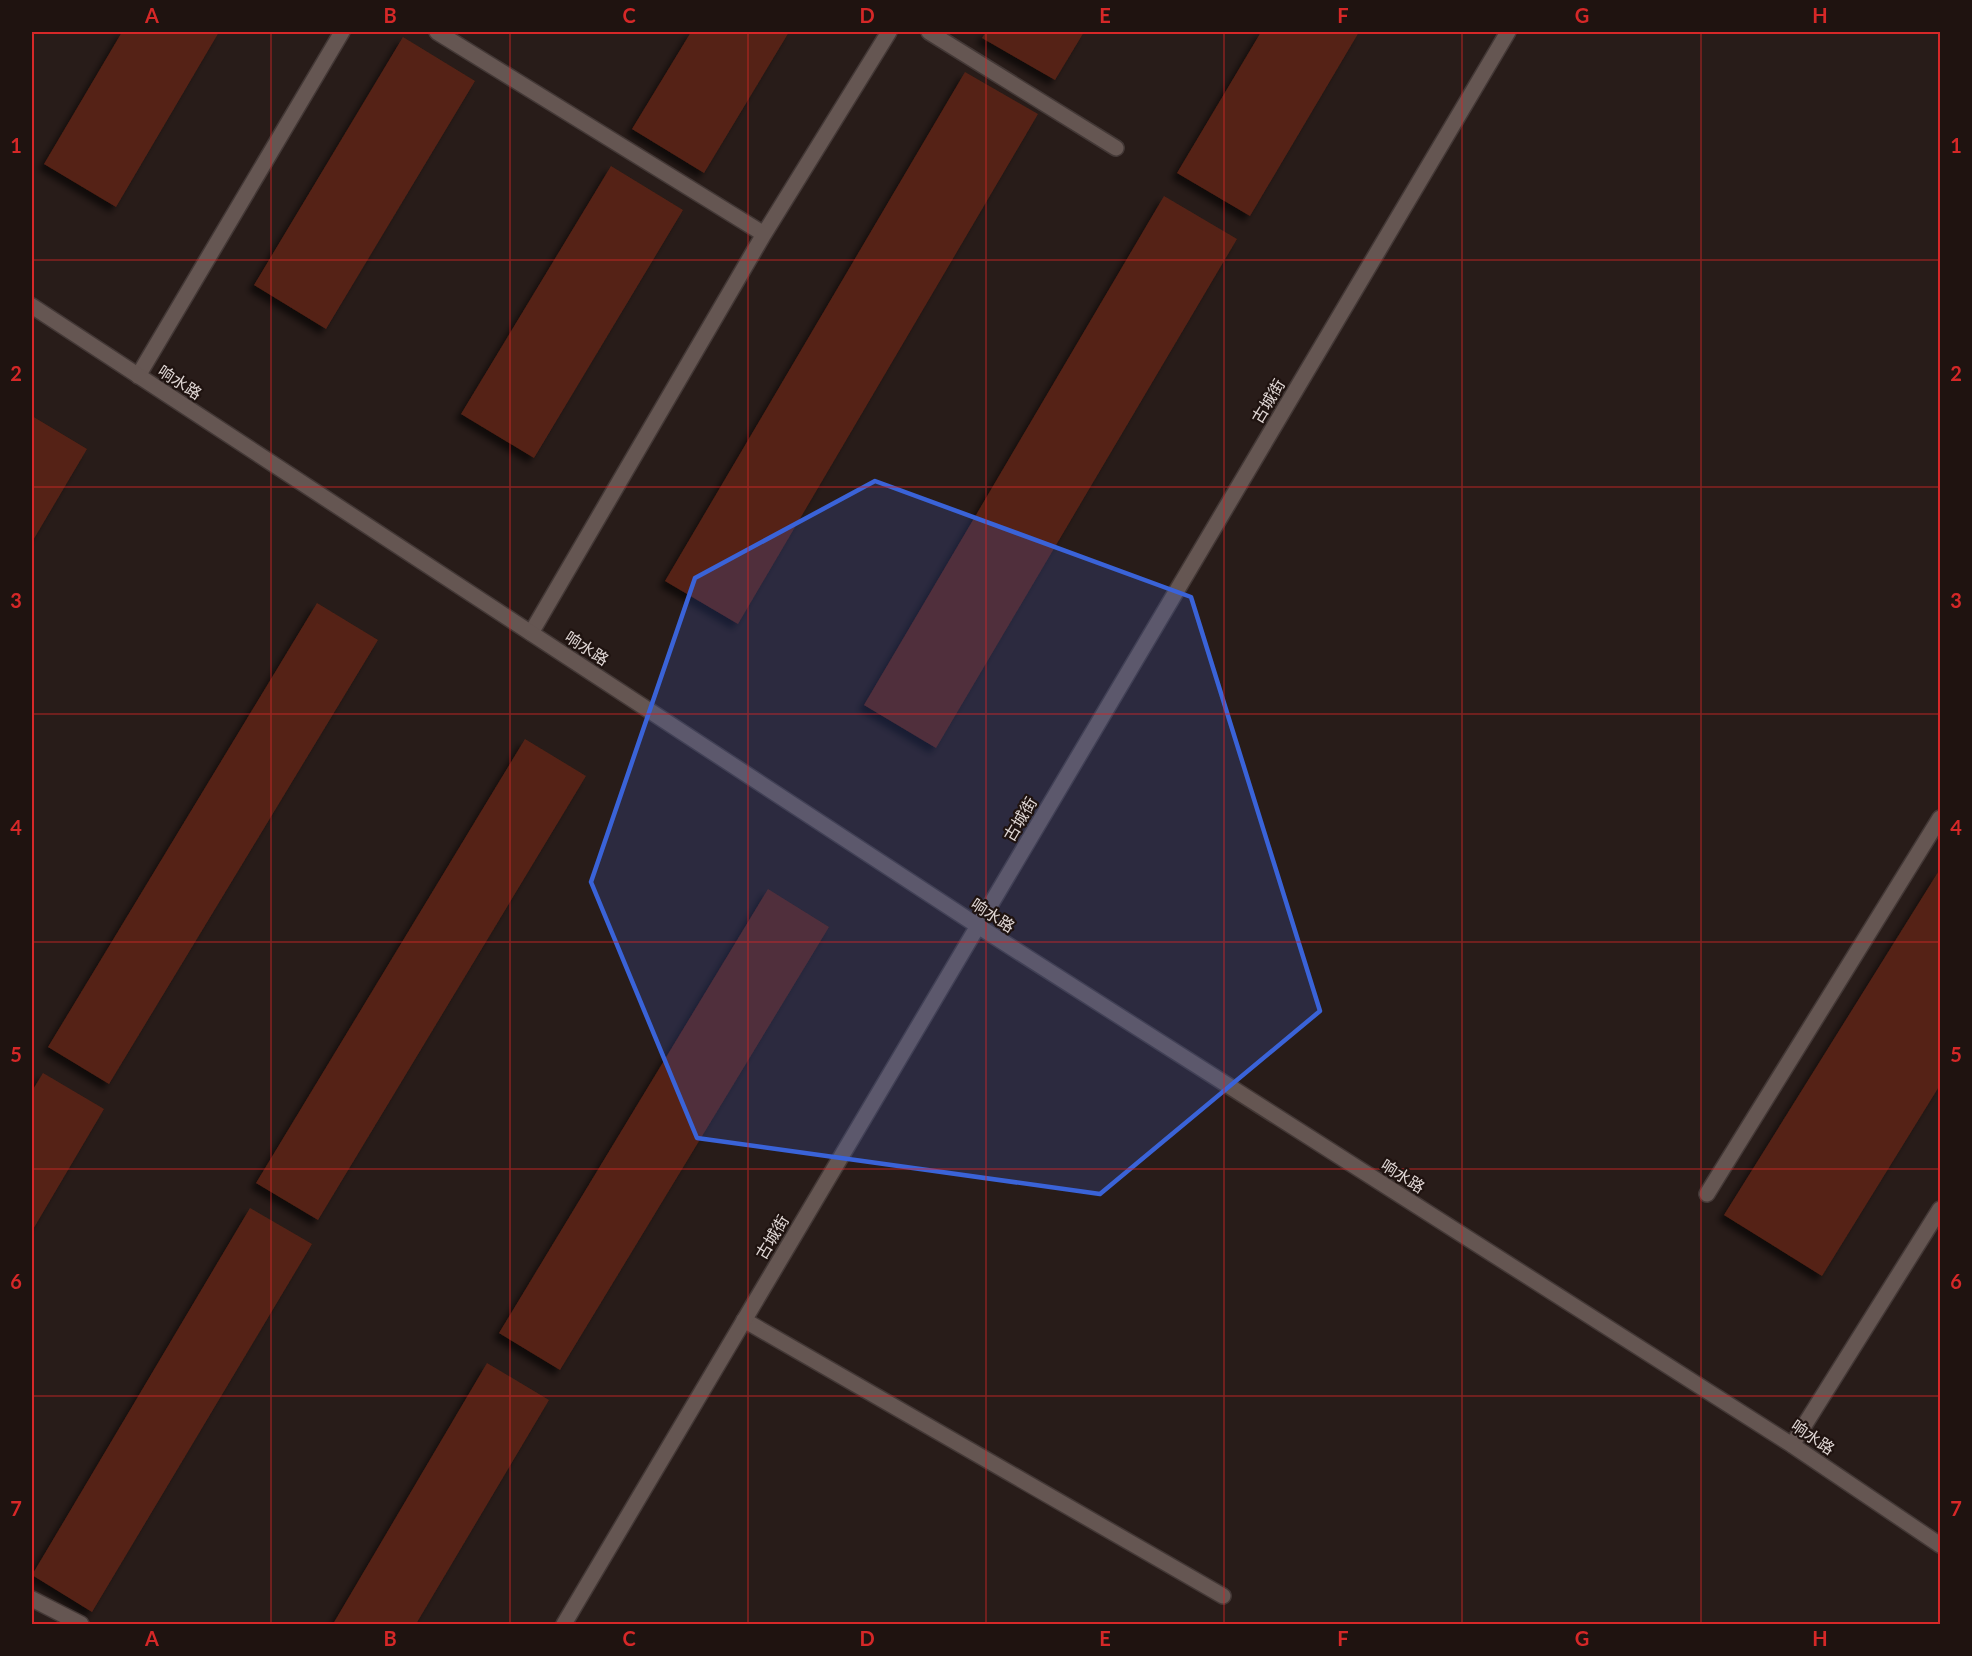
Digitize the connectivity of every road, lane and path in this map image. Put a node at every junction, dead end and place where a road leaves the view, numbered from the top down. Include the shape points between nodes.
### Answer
1 (342, 32) edge
2 (437, 32) edge
3 (889, 32) edge
4 (929, 32) edge
5 (1508, 32) edge
6 (1116, 148) dead end
7 (764, 234) junction
8 (32, 306) edge
9 (138, 375) junction
10 (531, 633) junction
11 (1941, 818) edge
12 (978, 926) junction
13 (1707, 1194) dead end
14 (1941, 1209) edge
15 (744, 1320) junction
16 (1792, 1445) junction
17 (1941, 1545) edge
18 (1223, 1596) dead end
19 (32, 1599) edge
20 (81, 1624) edge
21 (564, 1624) edge

1 - 9 street
2 - 7 street
3 - 7 street
4 - 6 street
5 - 12 street, 古城街
7 - 10 street
8 - 9 street, 响水路
9 - 10 street, 响水路
10 - 12 street, 响水路
11 - 13 street
12 - 15 street, 古城街
12 - 16 street, 响水路
14 - 16 street
15 - 18 street
15 - 21 street, 古城街
16 - 17 street, 响水路
19 - 20 street

